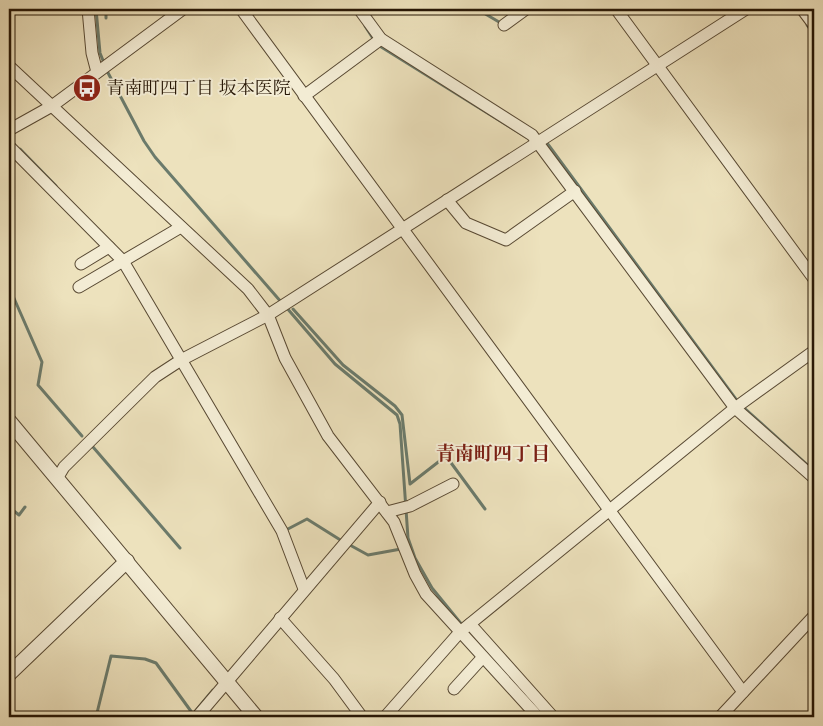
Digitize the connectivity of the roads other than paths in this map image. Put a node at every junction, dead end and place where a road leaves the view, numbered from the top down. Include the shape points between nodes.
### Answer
1 (88, 9) edge
2 (183, 9) edge
3 (241, 9) edge
4 (359, 9) edge
5 (526, 9) edge
6 (616, 9) edge
7 (746, 9) edge
8 (802, 9) edge
9 (504, 25) dead end
10 (814, 25) edge
11 (381, 39) junction
12 (658, 65) junction
13 (9, 66) edge
14 (96, 72) junction
15 (304, 96) junction
16 (52, 106) junction
17 (9, 130) edge
18 (538, 141) junction
19 (9, 146) edge
20 (575, 191) junction
21 (447, 200) junction
22 (181, 227) junction
23 (401, 229) junction
24 (109, 247) junction
25 (127, 258) junction
26 (81, 264) dead end
27 (814, 279) edge
28 (80, 287) dead end
29 (268, 315) junction
30 (814, 350) edge
31 (185, 358) junction
32 (735, 408) junction
33 (9, 421) edge
34 (58, 477) junction
35 (814, 478) edge
36 (453, 484) dead end
37 (380, 502) junction
38 (608, 510) junction
39 (387, 512) junction
40 (127, 561) junction
41 (304, 590) junction
42 (814, 616) edge
43 (280, 618) junction
44 (465, 628) junction
45 (483, 657) junction
46 (9, 674) edge
47 (226, 681) junction
48 (454, 689) dead end
49 (743, 692) junction
50 (197, 717) edge
51 (256, 717) edge
52 (362, 717) edge
53 (385, 717) edge
54 (538, 717) edge
55 (553, 717) edge
56 (720, 717) edge

1 - 14 street
2 - 14 street
3 - 15 street
4 - 11 street
5 - 9 street
6 - 12 street
7 - 12 street
8 - 10 street
11 - 15 street
11 - 18 street
12 - 18 street
12 - 27 street
13 - 16 street
14 - 16 street
15 - 23 street
16 - 17 street
16 - 22 street
18 - 20 street
18 - 21 street
19 - 24 street
20 - 21 street via 506,240 466,223
20 - 32 street
21 - 23 street
22 - 25 street
22 - 29 street via 248,289
23 - 29 street
23 - 38 street
24 - 25 street
24 - 26 street
25 - 28 street
25 - 31 street
29 - 31 street
29 - 37 street via 290,366 328,436
30 - 32 street
31 - 34 street via 155,377 64,467
31 - 41 street via 282,531
32 - 35 street
32 - 38 street
33 - 34 street
34 - 40 street
36 - 39 street via 410,506
37 - 39 street
37 - 41 street
38 - 44 street
38 - 49 street
39 - 44 street via 426,594
40 - 46 street
40 - 47 street
41 - 43 street
42 - 49 street
43 - 47 street
43 - 52 street via 334,679
44 - 45 street
44 - 53 street
44 - 55 street
45 - 48 street
45 - 54 street
47 - 50 street
47 - 51 street
49 - 56 street

